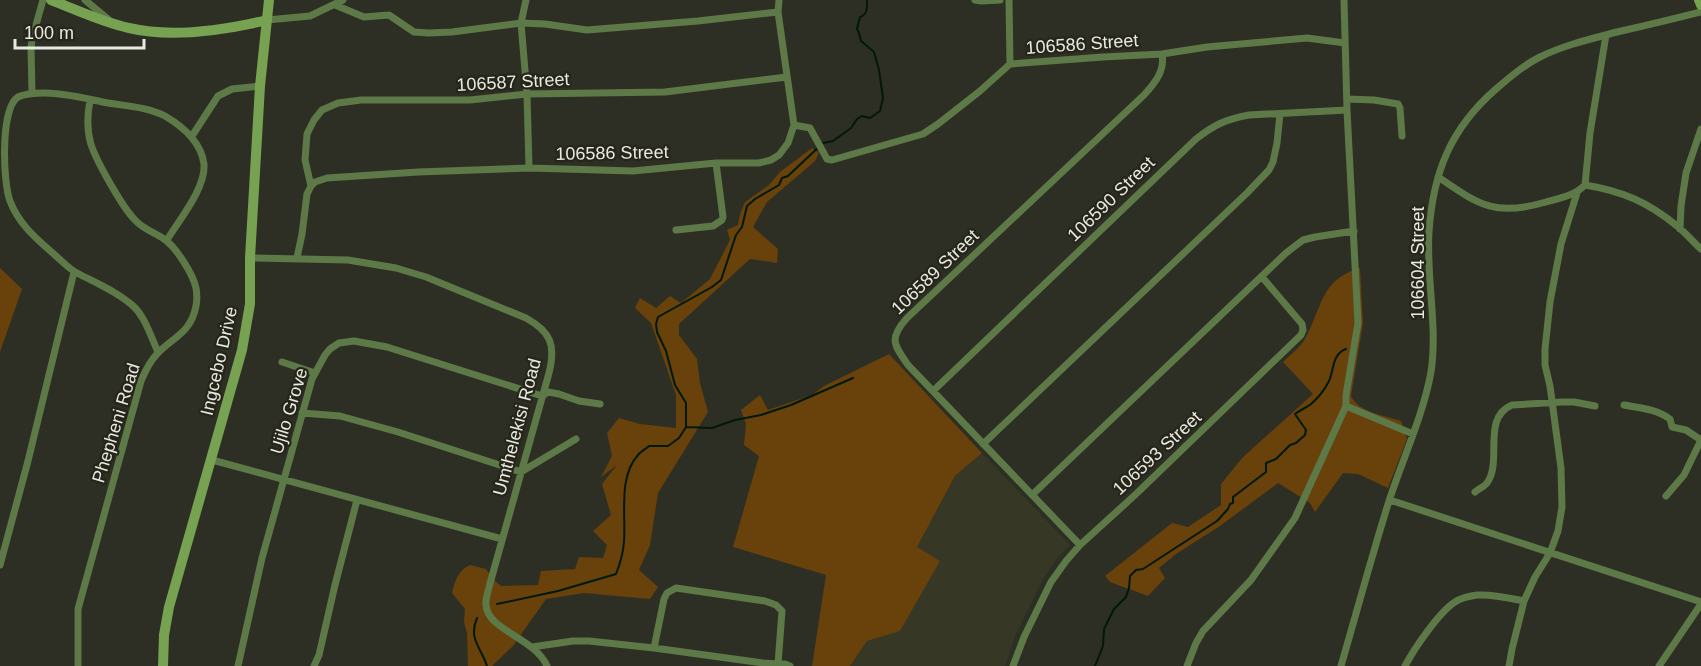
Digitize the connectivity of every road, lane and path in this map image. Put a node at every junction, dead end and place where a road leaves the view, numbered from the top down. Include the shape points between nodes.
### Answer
1 (43, 0) edge
2 (51, 0) edge
3 (85, 0) edge
4 (269, 0) edge
5 (343, 0) edge
6 (526, 0) edge
7 (779, 0) edge
8 (975, 0) edge
9 (1000, 0) edge
10 (1009, 0) edge
11 (1344, 0) edge
12 (1699, 0) edge
13 (335, 5) junction
14 (1701, 5) edge
15 (778, 12) junction
16 (1701, 12) edge
17 (267, 20) junction
18 (112, 23) junction
19 (520, 23) junction
20 (1605, 35) junction
21 (1345, 42) junction
22 (1162, 54) junction
23 (1010, 64) junction
24 (787, 77) junction
25 (260, 86) junction
26 (32, 93) junction
27 (527, 94) junction
28 (1347, 99) junction
29 (90, 100) junction
30 (1347, 110) junction
31 (1280, 114) junction
32 (794, 125) junction
33 (1701, 129) edge
34 (192, 136) junction
35 (1402, 136) dead end
36 (716, 163) junction
37 (528, 168) junction
38 (1438, 177) junction
39 (311, 186) junction
40 (1584, 186) junction
41 (1577, 193) junction
42 (1680, 229) junction
43 (676, 230) dead end
44 (1354, 231) junction
45 (167, 240) junction
46 (1701, 249) edge
47 (250, 258) junction
48 (297, 258) junction
49 (74, 272) junction
50 (1262, 277) junction
51 (158, 352) junction
52 (282, 362) dead end
53 (315, 373) junction
54 (933, 391) junction
55 (542, 396) junction
56 (1552, 403) junction
57 (600, 404) dead end
58 (1624, 405) dead end
59 (1346, 406) junction
60 (1595, 406) dead end
61 (302, 413) junction
62 (1413, 434) junction
63 (576, 439) dead end
64 (1701, 440) edge
65 (983, 444) junction
66 (212, 460) junction
67 (522, 472) junction
68 (284, 478) junction
69 (1475, 492) dead end
70 (1032, 495) junction
71 (1666, 496) dead end
72 (357, 500) junction
73 (1390, 500) junction
74 (502, 538) junction
75 (1080, 545) junction
76 (1550, 553) junction
77 (0, 565) edge
78 (1524, 601) junction
79 (1701, 603) edge
80 (532, 646) junction
81 (654, 648) junction
82 (778, 664) junction
83 (78, 666) edge
84 (163, 666) edge
85 (238, 666) edge
86 (314, 666) edge
87 (547, 666) edge
88 (790, 666) edge
89 (1013, 666) edge
90 (1187, 666) edge
91 (1341, 666) edge
92 (1405, 666) edge
93 (1509, 666) edge
94 (1659, 666) edge

1 - 26 street via 31,48
2 - 18 main road
3 - 18 street
4 - 17 main road, Ingcebo Drive
5 - 13 street
6 - 19 street
7 - 15 street
8 - 9 street
10 - 23 street
11 - 21 street
12 - 14 main road
13 - 17 street via 310,16
13 - 19 street via 364,17 389,15 417,33
15 - 19 street via 587,30
15 - 24 street
16 - 20 street, 106604 Street
17 - 18 main road via 162,33
17 - 25 main road, Ingcebo Drive
19 - 27 street
20 - 38 street, 106604 Street via 1538,58 1503,83 1466,119
20 - 40 street
21 - 22 street, 106586 Street via 1307,38
21 - 28 street
22 - 23 street, 106586 Street
22 - 54 street, 106589 Street via 1160,73 1153,86 898,328 894,341 898,351
23 - 32 street, 106586 Street via 923,134 832,160 827,159 810,128
24 - 27 street, 106587 Street via 665,92
24 - 32 street
25 - 34 street via 232,89 218,96
25 - 47 main road, Ingcebo Drive
26 - 29 street
26 - 49 street via 16,98 8,113 8,195 29,232
27 - 37 street
27 - 39 street, 106587 Street via 470,100 338,103 322,110 307,134 305,160
28 - 30 street
28 - 35 street via 1398,105
29 - 34 street via 159,113
29 - 45 street, Phepheni Road via 87,126 97,162 138,224
30 - 31 street, 106590 Street
30 - 44 street
31 - 54 street, 106590 Street via 1234,118 1215,125 1196,139
31 - 65 street via 1276,155 1269,170
32 - 36 street, 106586 Street via 788,143 771,160
33 - 42 street via 1686,172
34 - 45 street via 202,156 202,179
36 - 37 street, 106586 Street via 633,171
36 - 43 street via 722,220 713,226
37 - 39 street, 106586 Street via 342,177 320,180
38 - 41 street via 1472,200 1500,209 1521,209
38 - 62 street, 106604 Street via 1429,236 1432,363
39 - 48 street
40 - 41 street
40 - 42 street via 1640,200
41 - 56 street via 1561,244 1549,312 1545,365
42 - 46 street
44 - 50 street via 1303,240
44 - 59 street via 1358,323
45 - 51 street, Phepheni Road via 189,272 197,296 191,323
47 - 48 street, Umthelekisi Road
47 - 66 main road, Ingcebo Drive via 250,304 244,340
48 - 55 street, Umthelekisi Road via 348,260 416,273 537,324 548,335 552,352
49 - 51 street via 133,305
49 - 77 street
50 - 70 street
50 - 75 street, 106593 Street via 1302,324 1301,336
51 - 83 street, Phepheni Road via 141,381 78,609
52 - 53 street
53 - 55 street, Ujilo Grove via 330,348 346,341 364,341
53 - 61 street, Ujilo Grove
54 - 65 street, 106589 Street
55 - 57 street, Ujilo Grove via 548,392
55 - 67 street, Umthelekisi Road
56 - 60 street
56 - 69 street via 1512,405 1499,415 1490,475
56 - 76 street via 1562,468 1562,507
58 - 64 street via 1663,414 1672,426
59 - 62 street
59 - 90 street via 1295,518 1251,580 1203,631
61 - 67 street via 350,418
61 - 68 street, Ujilo Grove
62 - 73 street, 106604 Street
63 - 67 street
64 - 71 street via 1684,475
65 - 70 street, 106589 Street
66 - 68 street
66 - 84 main road, Ingcebo Drive via 169,607
67 - 74 street, Umthelekisi Road
68 - 72 street
68 - 85 street, Ujilo Grove
70 - 75 street, 106589 Street
72 - 74 street
72 - 86 street
73 - 76 street
73 - 91 street, 106604 Street
74 - 80 street, Umthelekisi Road via 487,611 493,622
75 - 89 street, 106593 Street via 1051,582
76 - 78 street
76 - 79 street
78 - 92 street via 1475,595 1453,603
78 - 93 street
79 - 94 street
80 - 81 street via 589,641
80 - 87 street, Umthelekisi Road
81 - 82 street
81 - 82 street via 664,599 676,588 765,601 779,607 783,614
82 - 88 street

